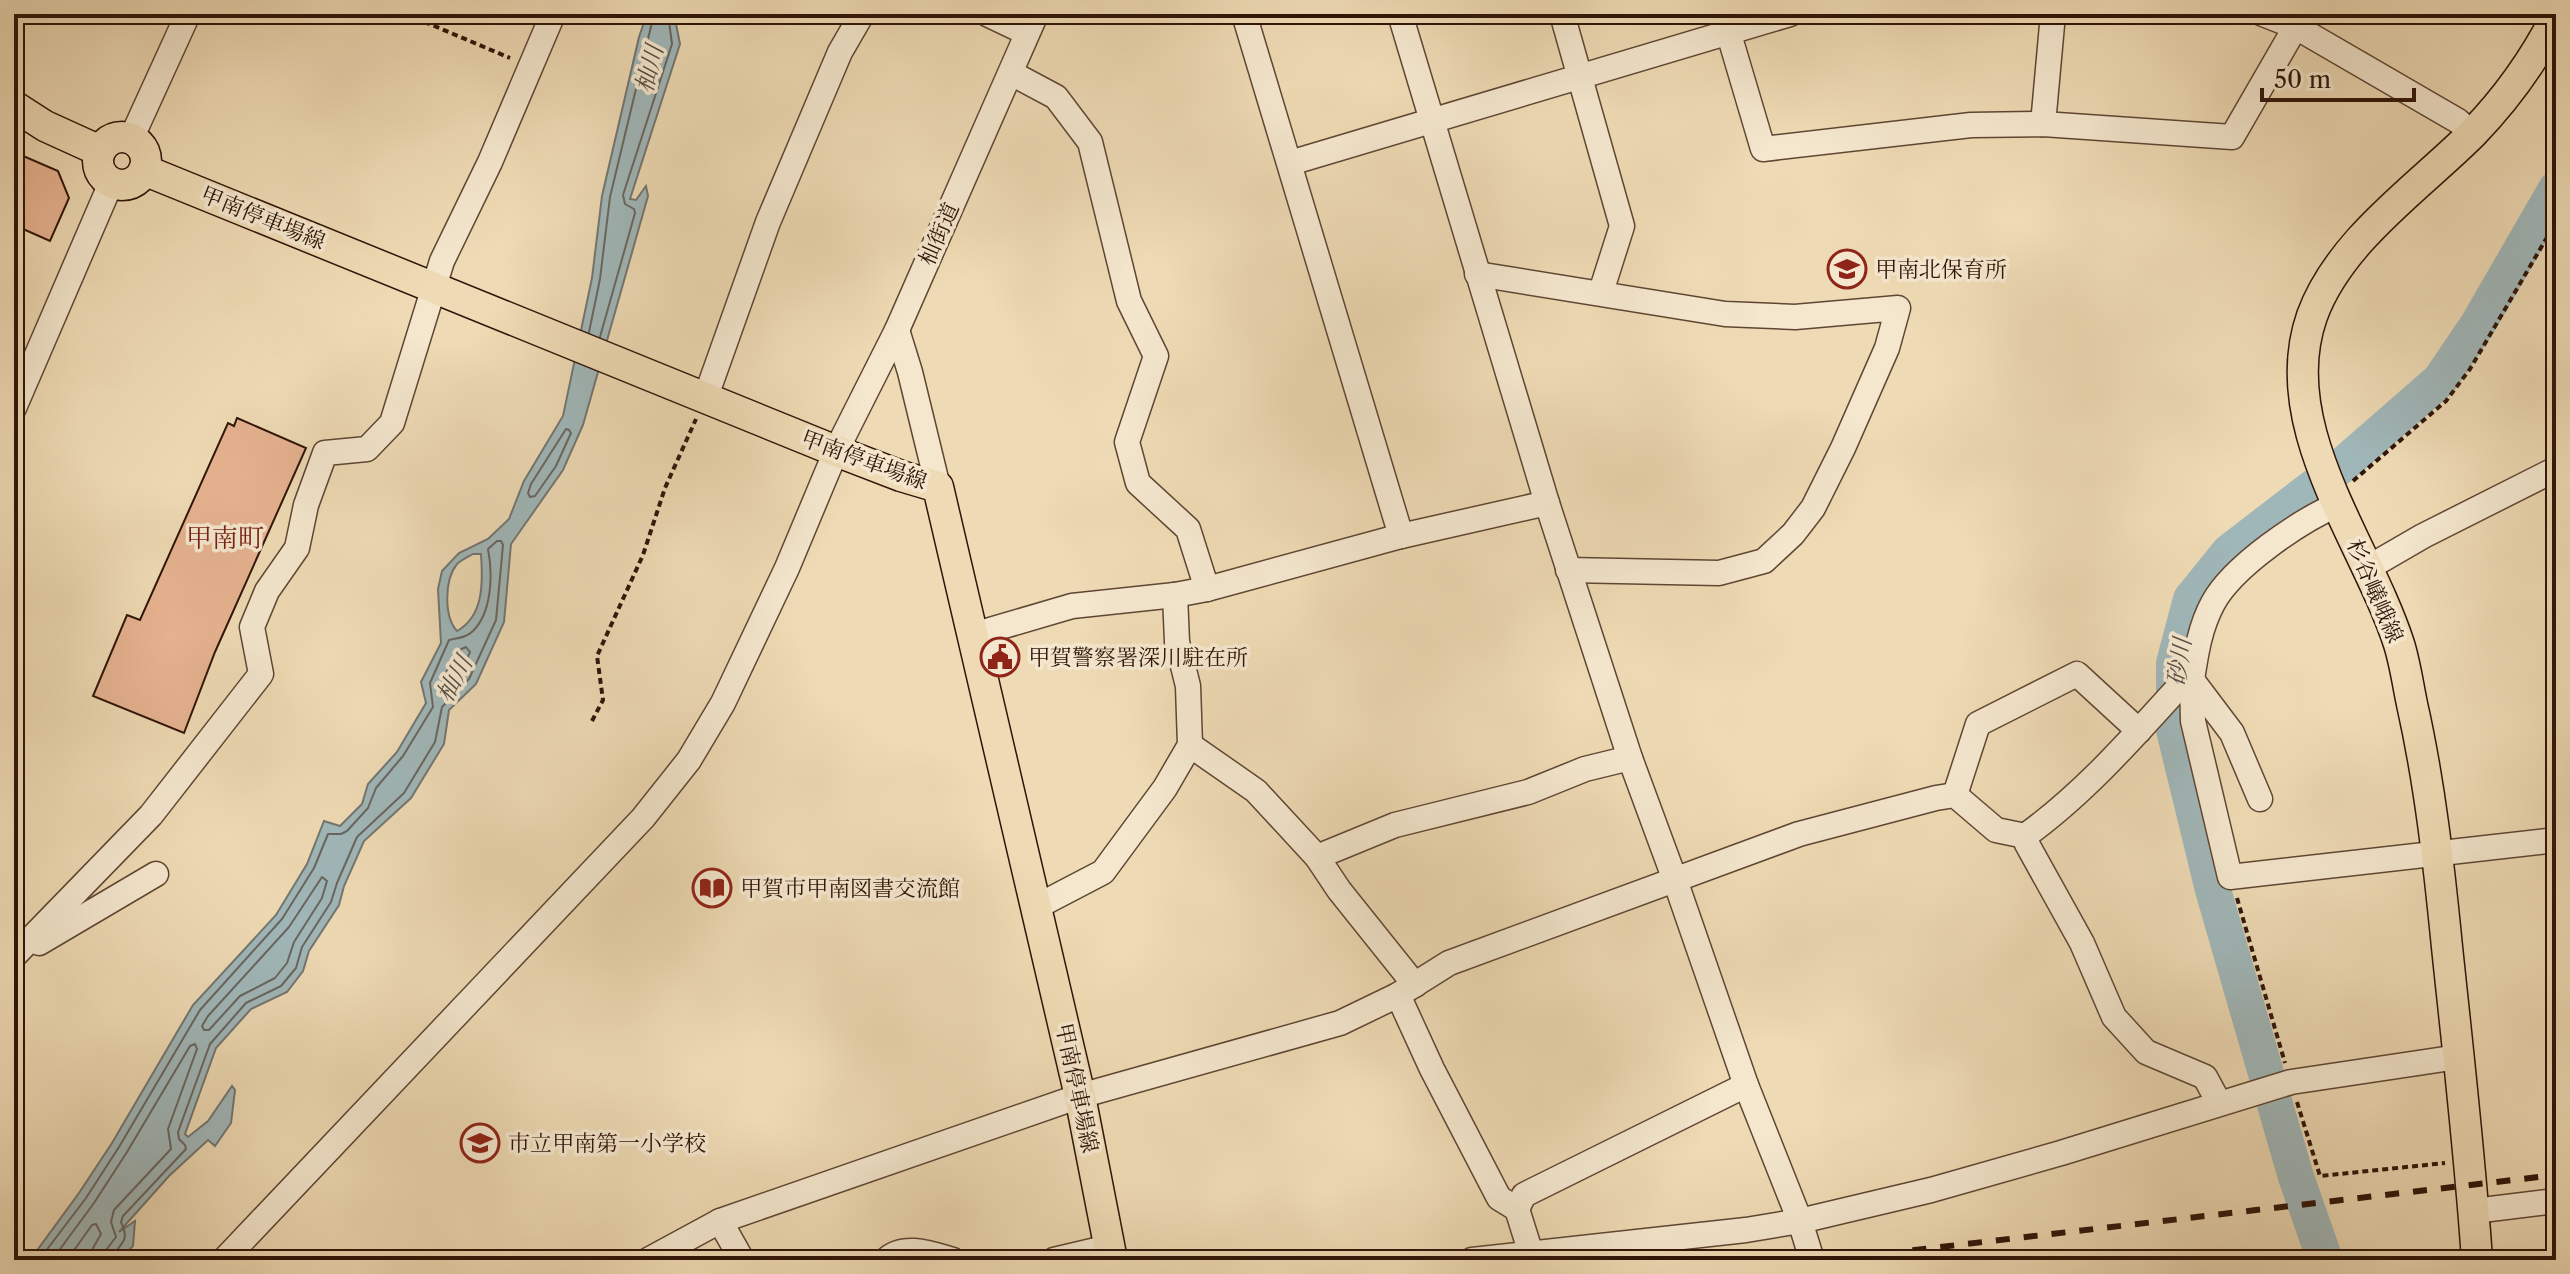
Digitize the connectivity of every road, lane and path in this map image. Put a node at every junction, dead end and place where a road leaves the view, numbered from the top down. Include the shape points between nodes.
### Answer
1 (188, 14) edge
2 (406, 14) edge
3 (553, 14) edge
4 (862, 14) edge
5 (987, 14) edge
6 (1244, 14) edge
7 (1400, 14) edge
8 (1562, 14) edge
9 (1790, 14) edge
10 (2053, 14) edge
11 (2263, 14) edge
12 (2556, 15) edge
13 (2300, 20) edge
14 (1726, 23) edge
15 (1032, 24) edge
16 (531, 67) junction
17 (1011, 73) junction
18 (1582, 77) junction
19 (14, 106) edge
20 (1430, 120) junction
21 (2043, 124) junction
22 (2472, 133) junction
23 (131, 139) junction
24 (100, 151) junction
25 (1290, 163) junction
26 (144, 170) junction
27 (111, 183) junction
28 (2556, 222) edge
29 (1477, 274) junction
30 (1601, 292) junction
31 (444, 293) junction
32 (897, 330) junction
33 (697, 395) junction
34 (14, 408) edge
35 (836, 451) junction
36 (2556, 469) edge
37 (938, 487) junction
38 (2332, 489) junction
39 (1547, 503) junction
40 (1401, 536) junction
41 (2366, 569) junction
42 (1568, 570) junction
43 (1207, 589) junction
44 (1175, 595) junction
45 (973, 635) junction
46 (2188, 680) junction
47 (592, 721) dead end
48 (2139, 731) junction
49 (1190, 745) junction
50 (1630, 758) junction
51 (1955, 795) junction
52 (2260, 799) dead end
53 (2025, 836) junction
54 (2556, 840) edge
55 (2437, 854) junction
56 (1317, 857) junction
57 (156, 874) dead end
58 (1675, 880) junction
59 (1036, 907) junction
60 (16, 952) edge
61 (1407, 990) junction
62 (2458, 1057) junction
63 (1746, 1085) junction
64 (1080, 1096) junction
65 (2219, 1103) junction
66 (2556, 1201) edge
67 (1517, 1209) junction
68 (2474, 1211) junction
69 (720, 1221) junction
70 (1800, 1221) junction
71 (1111, 1253) edge
72 (1532, 1257) edge
73 (950, 1259) edge
74 (224, 1260) edge
75 (648, 1260) edge
76 (742, 1260) edge
77 (886, 1260) edge
78 (1054, 1260) edge
79 (1472, 1260) edge
80 (1812, 1260) edge
81 (2477, 1260) edge

1 - 23 street
2 - 16 path
3 - 16 street
4 - 33 street via 840,52
5 - 15 street
6 - 25 street
7 - 20 street
8 - 18 street
9 - 14 street
10 - 21 street
11 - 13 street
12 - 22 main road, 杉谷嶬峨線 via 2523,75
13 - 21 street via 2232,137
13 - 22 street
14 - 18 street
14 - 21 street via 1763,149 1971,125
15 - 17 street, 杣街道
16 - 31 street via 442,261
17 - 32 street, 杣街道
17 - 43 street via 1056,97 1090,142 1129,301 1156,356 1127,442 1138,483 1188,529
18 - 20 street
18 - 30 street via 1622,226
19 - 24 main road
20 - 25 street
20 - 29 street
22 - 38 main road, 杉谷嶬峨線 via 2353,248 2314,312 2303,388 2307,423
23 - 24 main road via 115,138
23 - 26 main road via 145,155
24 - 27 main road via 99,171
25 - 40 street
26 - 27 main road via 130,184
26 - 31 main road, 甲南停車場線
27 - 34 street
28 - 38 path via 2446,401
29 - 30 street
29 - 39 street
30 - 42 street via 1725,314 1795,317 1898,308 1887,348 1813,508 1764,561 1719,573
31 - 33 main road, 甲南停車場線
31 - 60 street via 392,423 367,449 325,453 297,548 267,591 252,627 261,674 151,815
32 - 35 street, 杣街道
32 - 37 street
33 - 35 main road, 甲南停車場線
33 - 47 path via 643,555 597,656 603,700
35 - 37 main road, 甲南停車場線
35 - 74 street, 杣街道 via 723,703 689,760 643,818
36 - 41 street
37 - 45 main road, 甲南停車場線
38 - 41 main road, 杉谷嶬峨線
38 - 46 street via 2319,513 2222,589 2204,622
39 - 40 street
39 - 42 street
40 - 43 street
41 - 55 main road, 杉谷嶬峨線 via 2399,644
42 - 50 street
43 - 44 street
44 - 45 street via 1072,606
44 - 49 street
45 - 59 main road, 甲南停車場線
46 - 48 street
46 - 52 street via 2232,733
46 - 55 street via 2230,877
48 - 51 street via 2077,674 1978,724
48 - 53 street
49 - 56 street via 1256,791
49 - 59 street via 1103,872
50 - 56 street via 1528,792 1395,825
50 - 58 street
51 - 53 street via 1996,830
51 - 58 street via 1799,834
53 - 65 street via 2114,1017 2146,1052 2205,1077
54 - 55 street
55 - 62 main road, 杉谷嶬峨線
56 - 61 street
57 - 60 street
58 - 61 street via 1449,963
58 - 63 street
59 - 64 main road, 甲南停車場線
61 - 64 street via 1340,1023
61 - 67 street via 1432,1069 1499,1198
62 - 65 street via 2288,1084
62 - 68 main road, 杉谷嶬峨線
63 - 67 street via 1524,1195
63 - 70 street
64 - 69 street
64 - 71 main road, 甲南停車場線
65 - 70 street via 1931,1190
66 - 68 street
67 - 72 street
68 - 81 main road, 杉谷嶬峨線
69 - 75 street
69 - 76 street
70 - 72 street
70 - 80 street
71 - 78 street
72 - 79 street
73 - 77 street via 901,1251

